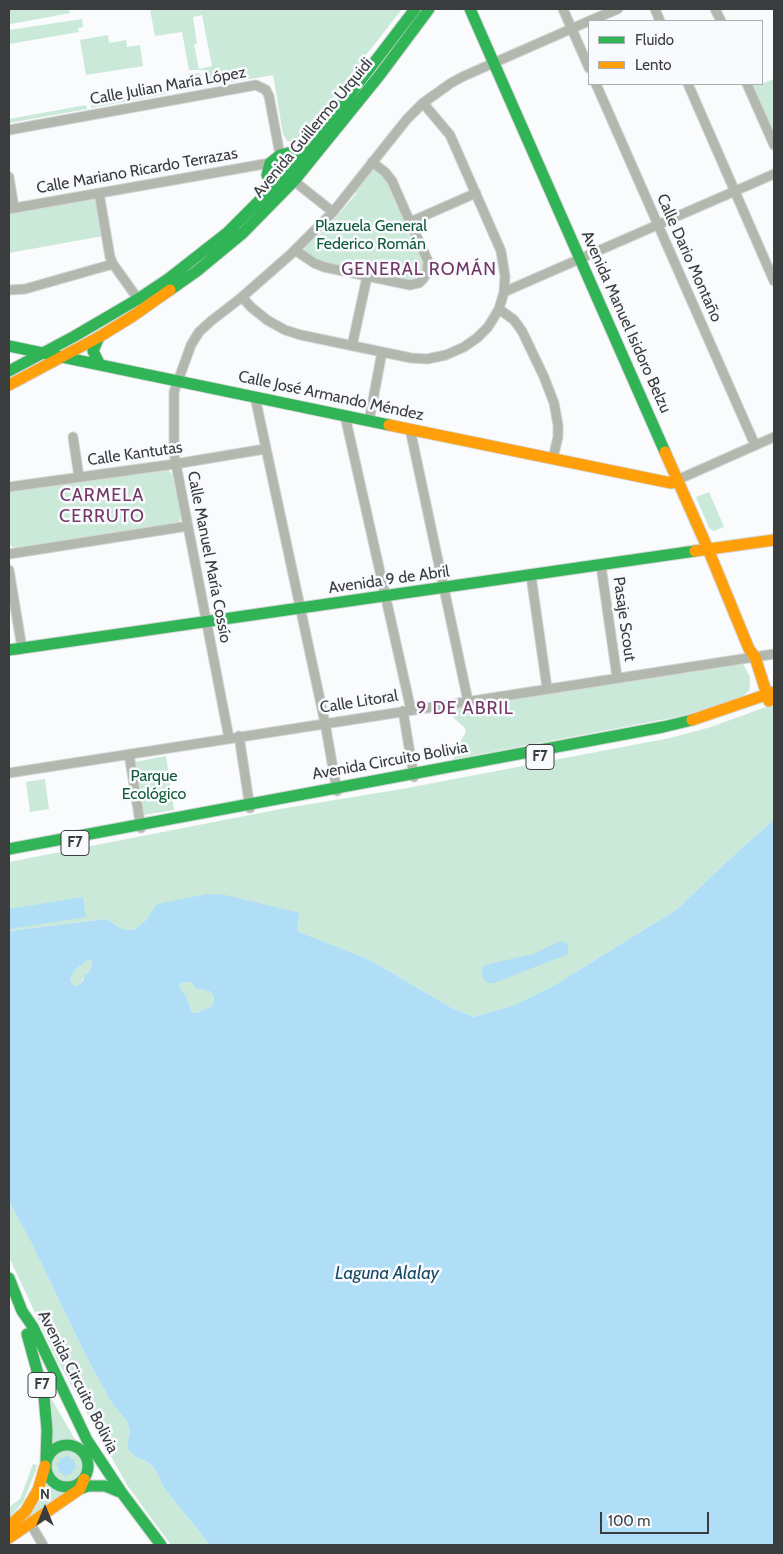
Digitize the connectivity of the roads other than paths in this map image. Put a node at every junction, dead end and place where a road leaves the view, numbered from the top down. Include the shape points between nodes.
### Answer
1 (415, 9) edge
2 (428, 9) edge
3 (470, 9) edge
4 (563, 9) edge
5 (618, 9) edge
6 (591, 20) edge
7 (588, 21) edge
8 (572, 29) junction
9 (494, 63) junction
10 (588, 66) edge
11 (596, 85) edge
12 (688, 85) edge
13 (747, 85) edge
14 (424, 104) junction
15 (9, 130) edge
16 (774, 145) edge
17 (307, 148) junction
18 (280, 155) junction
19 (372, 162) junction
20 (270, 163) junction
21 (774, 174) edge
22 (9, 177) edge
23 (294, 181) junction
24 (273, 188) junction
25 (735, 191) junction
26 (99, 193) junction
27 (476, 193) junction
28 (12, 209) edge
29 (332, 212) junction
30 (410, 222) junction
31 (658, 225) junction
32 (295, 250) junction
33 (580, 259) junction
34 (113, 264) junction
35 (367, 277) junction
36 (774, 281) edge
37 (9, 290) edge
38 (504, 292) junction
39 (242, 298) junction
40 (138, 299) junction
41 (499, 310) junction
42 (99, 337) junction
43 (9, 346) edge
44 (352, 346) junction
45 (382, 352) junction
46 (43, 353) junction
47 (62, 356) junction
48 (100, 365) junction
49 (9, 371) edge
50 (177, 381) junction
51 (9, 385) edge
52 (255, 397) junction
53 (345, 416) junction
54 (369, 421) junction
55 (410, 429) junction
56 (73, 436) dead end
57 (774, 436) edge
58 (754, 445) junction
59 (265, 449) junction
60 (553, 458) junction
61 (668, 458) junction
62 (175, 464) junction
63 (79, 477) junction
64 (646, 478) junction
65 (677, 480) junction
66 (9, 487) edge
67 (188, 526) junction
68 (774, 540) edge
69 (708, 550) junction
70 (9, 554) edge
71 (602, 566) junction
72 (9, 570) edge
73 (531, 576) junction
74 (444, 588) junction
75 (386, 596) junction
76 (299, 609) junction
77 (207, 621) junction
78 (22, 648) junction
79 (9, 650) edge
80 (774, 654) edge
81 (750, 655) junction
82 (617, 677) junction
83 (547, 688) junction
84 (768, 698) edge
85 (468, 700) junction
86 (407, 710) junction
87 (325, 723) junction
88 (239, 736) junction
89 (229, 738) junction
90 (129, 754) junction
91 (9, 773) edge
92 (414, 777) junction
93 (337, 791) junction
94 (250, 807) junction
95 (141, 828) junction
96 (9, 849) edge
97 (9, 856) edge
98 (9, 1278) edge
99 (22, 1311) junction
100 (88, 1440) junction
101 (77, 1447) junction
102 (89, 1452) junction
103 (100, 1461) junction
104 (45, 1464) junction
105 (88, 1465) junction
106 (78, 1485) junction
107 (122, 1493) junction
108 (30, 1523) junction
109 (9, 1526) edge
110 (9, 1538) edge
111 (44, 1545) edge
112 (161, 1545) edge

1 - 17 main road, Avenida Guillermo Urquidi
2 - 23 main road, Avenida Guillermo Urquidi via 379,76
3 - 9 main road, Avenida Manuel Isidoro Belzu
4 - 8 street
5 - 6 street, Calle Manuel María Cossío
7 - 8 street, Calle Manuel María Cossío
8 - 9 street, Calle Manuel María Cossío
8 - 10 street
9 - 14 street, Calle Manuel María Cossío via 451,83
9 - 33 main road, Avenida Manuel Isidoro Belzu
11 - 31 street, Calle Dario Montaño
12 - 25 street
13 - 16 street
14 - 19 street, Calle Manuel María Cossío via 407,119
14 - 27 street via 450,135
15 - 18 street, Calle Julian María López via 256,85 266,90 269,96
17 - 18 main road
17 - 24 main road, Avenida Guillermo Urquidi
18 - 20 main road
19 - 29 street, Calle Manuel María Cossío
19 - 30 street via 392,182
20 - 24 main road via 267,175
20 - 26 street, Calle Mariano Ricardo Terrazas
21 - 25 street
22 - 28 street
23 - 29 street
23 - 42 main road, Avenida Guillermo Urquidi via 243,233 197,271
24 - 40 main road, Avenida Guillermo Urquidi via 228,232
25 - 31 street
25 - 36 street
26 - 28 street, Calle Mariano Ricardo Terrazas
26 - 34 street
27 - 30 street
27 - 38 street via 501,252
29 - 32 street, Calle Manuel María Cossío
30 - 35 street via 428,261 423,280 410,285
31 - 33 street
31 - 58 street, Calle Dario Montaño
32 - 35 street via 324,267
32 - 39 street, Calle Manuel María Cossío
33 - 38 street
33 - 61 main road, Avenida Manuel Isidoro Belzu
34 - 37 street via 25,289
34 - 40 street
35 - 44 street
38 - 41 street
39 - 44 street via 261,316 285,330
39 - 50 street, Calle Manuel María Cossío via 199,332
40 - 46 main road, Avenida Guillermo Urquidi
41 - 45 street via 477,338 446,355 427,359
41 - 60 street via 514,320 522,331 554,403 558,437
42 - 47 main road, Avenida Guillermo Urquidi
42 - 48 main road via 93,351
43 - 46 main road, Calle José Armando Méndez
44 - 45 street
45 - 54 street
46 - 47 main road, Calle José Armando Méndez
46 - 49 main road, Avenida Guillermo Urquidi
47 - 48 main road, Calle José Armando Méndez
47 - 51 main road, Avenida Guillermo Urquidi
48 - 50 main road, Calle José Armando Méndez
50 - 52 main road, Calle José Armando Méndez
50 - 62 street, Calle Manuel María Cossío via 174,392
52 - 53 main road, Calle José Armando Méndez
52 - 59 street
53 - 54 main road, Calle José Armando Méndez
53 - 75 street
54 - 55 main road, Calle José Armando Méndez
55 - 60 main road, Calle José Armando Méndez
55 - 74 street
56 - 63 street
57 - 58 street
58 - 65 street
59 - 62 street, Calle Kantutas
59 - 76 street
60 - 64 main road, Calle José Armando Méndez
61 - 64 main road via 660,473
61 - 65 main road, Avenida Manuel Isidoro Belzu
62 - 63 street, Calle Kantutas
62 - 67 street, Calle Manuel María Cossío
63 - 66 street, Calle Kantutas
64 - 65 main road, Calle José Armando Méndez via 672,483
65 - 69 main road, Avenida Manuel Isidoro Belzu
67 - 70 street
67 - 77 street, Calle Manuel María Cossío
68 - 69 main road, Avenida 9 de Abril
69 - 71 main road, Avenida 9 de Abril
69 - 81 main road, Avenida Manuel Isidoro Belzu
71 - 73 main road, Avenida 9 de Abril
71 - 82 street, Pasaje Scout
72 - 78 street
73 - 74 main road, Avenida 9 de Abril
73 - 83 street
74 - 75 main road, Avenida 9 de Abril
74 - 85 street
75 - 76 main road, Avenida 9 de Abril
75 - 86 street
76 - 77 main road, Avenida 9 de Abril
76 - 87 street
77 - 78 main road, Avenida 9 de Abril
77 - 89 street, Calle Manuel María Cossío
78 - 79 main road, Avenida 9 de Abril
80 - 81 street, Calle Litoral
81 - 82 street, Calle Litoral
81 - 84 main road, Avenida Manuel Isidoro Belzu
82 - 83 street, Calle Litoral
83 - 85 street, Calle Litoral
84 - 92 main road, Avenida Circuito Bolivia / F7 via 670,726
85 - 86 street, Calle Litoral
86 - 87 street, Calle Litoral
86 - 92 street
87 - 88 street, Calle Litoral
87 - 93 street
88 - 89 street, Calle Litoral
88 - 94 street
89 - 90 street, Calle Litoral
90 - 91 street, Calle Litoral
90 - 95 street
92 - 93 main road, Avenida Circuito Bolivia / F7
93 - 94 main road, Avenida Circuito Bolivia / F7
94 - 95 main road, Avenida Circuito Bolivia / F7
95 - 96 main road, Avenida Circuito Bolivia / F7
95 - 97 main road, Avenida Circuito Bolivia / F7
98 - 99 main road, Avenida Circuito Bolivia / F7
99 - 100 main road, Avenida Circuito Bolivia / F7 via 33,1327
99 - 104 main road, Avenida Circuito Bolivia / F7 via 44,1396
100 - 102 main road
100 - 103 main road, Avenida Circuito Bolivia / F7
101 - 102 main road
101 - 104 main road via 58,1447 50,1452
101 - 105 main road via 85,1455
102 - 103 main road
102 - 105 main road
103 - 107 main road, Avenida Circuito Bolivia / F7
104 - 106 main road via 48,1476 55,1484 64,1488
104 - 109 main road, F7 via 38,1490 25,1512
105 - 106 main road via 88,1471
106 - 107 main road via 96,1485
106 - 108 main road
107 - 112 main road, Avenida Circuito Bolivia / F7
108 - 110 main road
108 - 111 street

